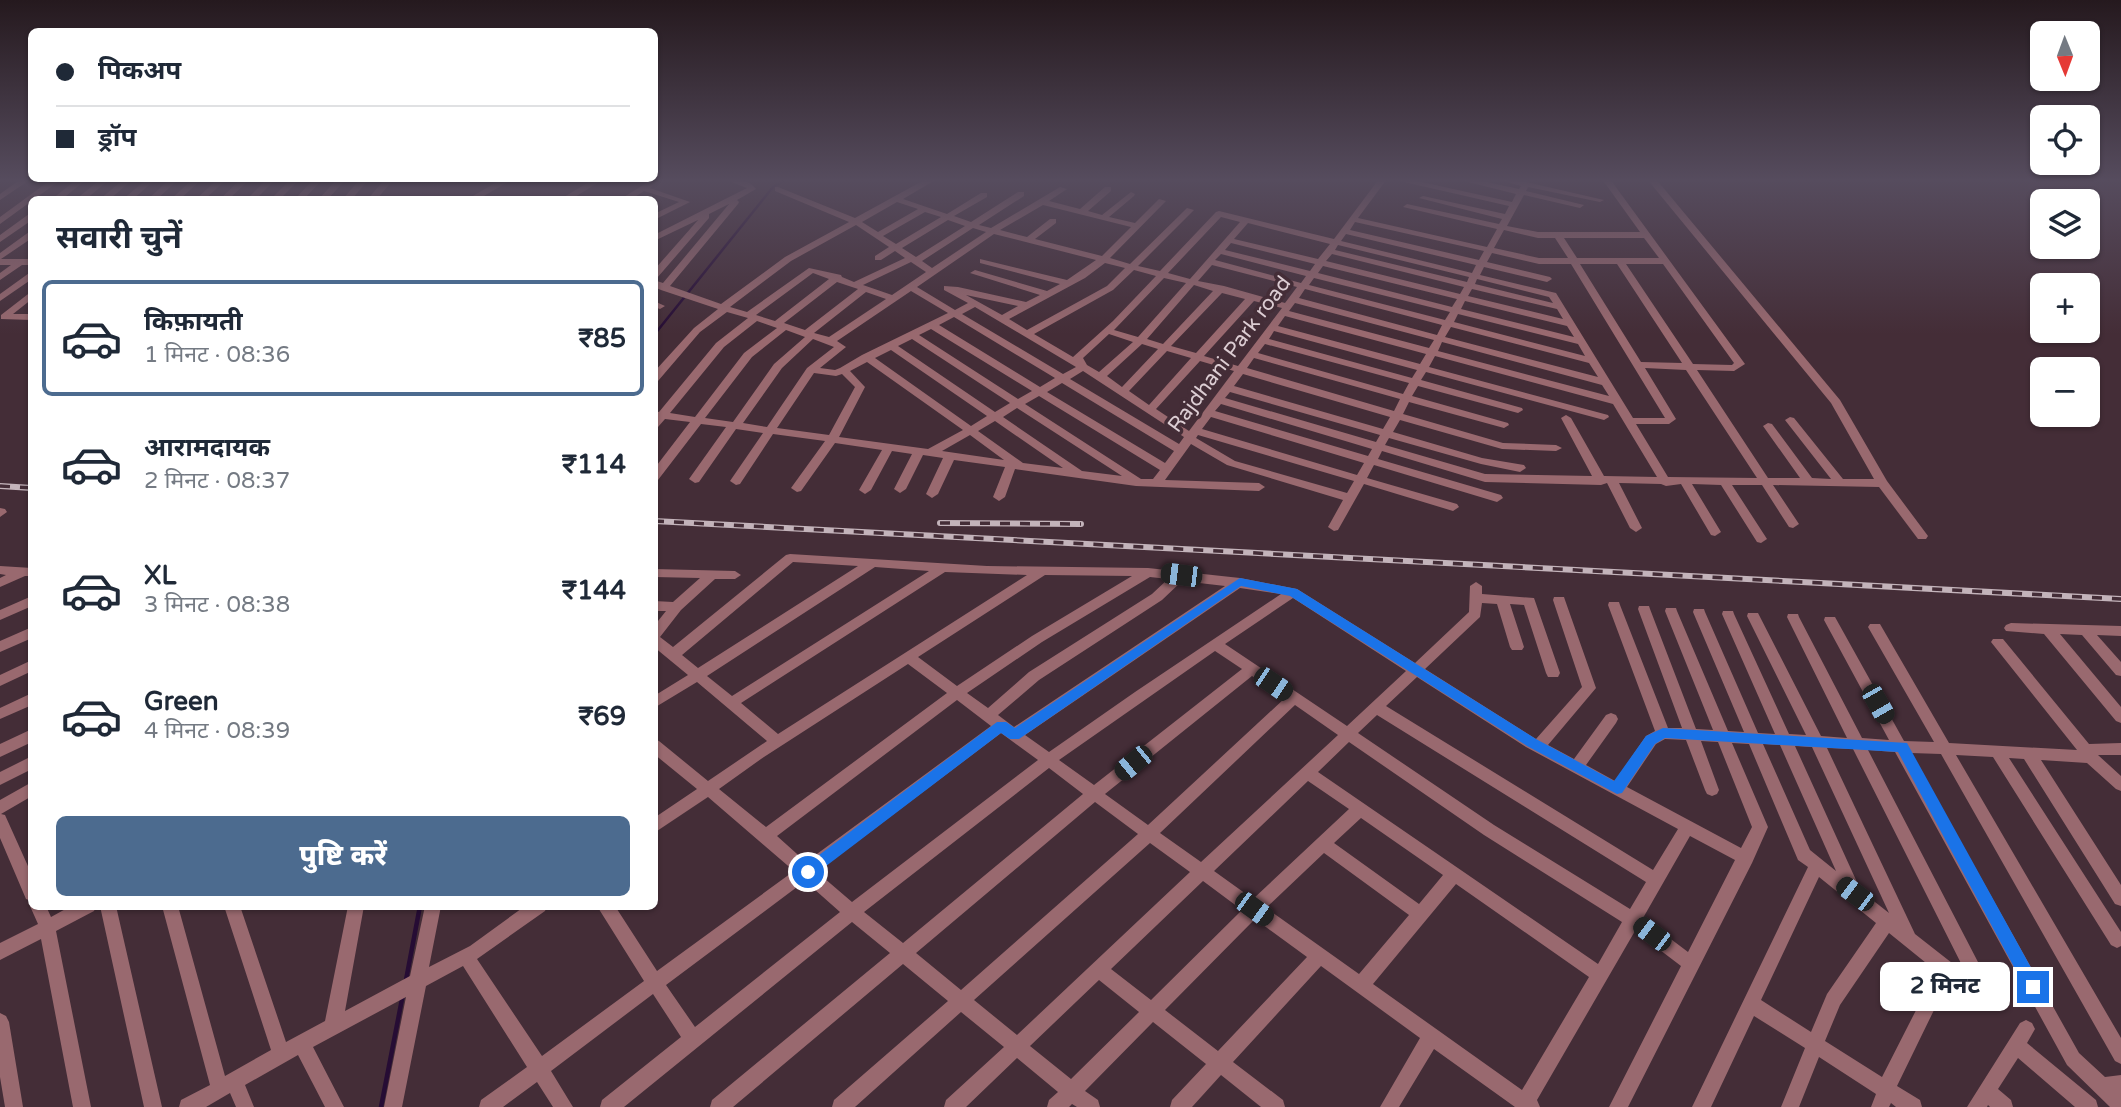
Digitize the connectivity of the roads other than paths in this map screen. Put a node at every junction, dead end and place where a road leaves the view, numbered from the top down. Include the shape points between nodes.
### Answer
1 (693, 231) edge
2 (709, 231) edge
3 (841, 231) edge
4 (871, 231) edge
5 (886, 231) edge
6 (923, 231) edge
7 (962, 231) edge
8 (993, 231) joint
9 (1041, 231) edge
10 (1131, 231) edge
11 (1170, 231) edge
12 (1203, 231) edge
13 (1237, 231) edge
14 (1290, 231) edge
15 (1345, 231) joint
16 (1403, 231) edge
17 (1500, 231) edge
18 (1514, 231) edge
19 (1643, 231) edge
20 (1694, 231) edge
21 (878, 235) junction
22 (1558, 235) junction
23 (1646, 235) junction
24 (28, 237) edge
25 (1029, 240) junction
26 (1229, 240) junction
27 (1337, 242) junction
28 (897, 247) junction
29 (1220, 251) junction
30 (1330, 251) junction
31 (1489, 251) junction
32 (878, 258) dead end
33 (1105, 258) junction
34 (913, 259) junction
35 (0, 260) edge
36 (984, 261) dead end
37 (1620, 261) junction
38 (1667, 261) junction
39 (20, 262) junction
40 (28, 262) edge
41 (1211, 262) junction
42 (1576, 262) junction
43 (1321, 263) junction
44 (1481, 264) junction
45 (1136, 265) junction
46 (658, 271) edge
47 (931, 271) junction
48 (975, 273) dead end
49 (1164, 273) junction
50 (1312, 275) junction
51 (1475, 275) junction
52 (0, 277) edge
53 (28, 277) edge
54 (838, 277) junction
55 (1547, 279) dead end
56 (1195, 281) junction
57 (1068, 283) junction
58 (1469, 285) junction
59 (659, 286) edge
60 (861, 286) junction
61 (909, 286) junction
62 (1304, 286) junction
63 (1220, 288) junction
64 (1048, 294) junction
65 (1252, 296) junction
66 (28, 297) edge
67 (1463, 297) junction
68 (0, 298) edge
69 (892, 298) junction
70 (975, 303) junction
71 (1027, 305) junction
72 (1289, 306) junction
73 (725, 307) junction
74 (1559, 307) junction
75 (1455, 310) junction
76 (953, 314) junction
77 (2, 317) edge
78 (28, 317) edge
79 (752, 317) junction
80 (1001, 319) junction
81 (1448, 323) junction
82 (1570, 324) junction
83 (931, 325) junction
84 (781, 326) junction
85 (1273, 328) junction
86 (1108, 331) junction
87 (1026, 334) junction
88 (809, 335) junction
89 (912, 335) junction
90 (1440, 337) junction
91 (1140, 340) junction
92 (1264, 340) junction
93 (830, 341) junction
94 (1580, 342) junction
95 (890, 345) junction
96 (1166, 348) junction
97 (1432, 352) junction
98 (1253, 355) junction
99 (866, 357) junction
100 (1196, 357) junction
101 (1593, 361) junction
102 (1637, 365) junction
103 (1690, 366) junction
104 (1423, 367) junction
105 (1083, 368) junction
106 (811, 370) junction
107 (844, 370) junction
108 (1241, 370) junction
109 (658, 374) edge
110 (1100, 377) junction
111 (1062, 379) junction
112 (1415, 382) junction
113 (1607, 383) junction
114 (1228, 388) junction
115 (1040, 392) junction
116 (1123, 392) junction
117 (1406, 398) junction
118 (1219, 400) junction
119 (1619, 402) junction
120 (1017, 404) junction
121 (1150, 410) junction
122 (1518, 410) dead end
123 (1209, 413) junction
124 (659, 414) edge
125 (1396, 415) junction
126 (996, 416) junction
127 (1566, 418) dead end
128 (1604, 418) dead end
129 (1790, 419) dead end
130 (698, 420) junction
131 (1630, 421) junction
132 (734, 425) junction
133 (1504, 425) dead end
134 (1768, 426) dead end
135 (770, 430) junction
136 (972, 430) junction
137 (1386, 433) junction
138 (1192, 436) junction
139 (832, 439) junction
140 (889, 447) junction
141 (1378, 448) junction
142 (1556, 449) dead end
143 (1181, 450) junction
144 (924, 453) junction
145 (950, 456) junction
146 (1370, 461) junction
147 (1016, 466) junction
148 (1520, 468) dead end
149 (1166, 469) junction
150 (658, 472) edge
151 (1082, 475) junction
152 (695, 479) dead end
153 (1360, 479) junction
154 (736, 481) dead end
155 (1606, 481) junction
156 (1666, 482) junction
157 (1685, 482) junction
158 (1725, 482) junction
159 (1767, 482) junction
160 (1140, 483) junction
161 (1156, 483) junction
162 (1809, 483) junction
163 (1840, 483) junction
164 (1882, 484) junction
165 (1259, 487) dead end
166 (797, 488) dead end
167 (900, 489) dead end
168 (865, 490) dead end
169 (932, 494) dead end
170 (999, 497) dead end
171 (1350, 498) junction
172 (1497, 498) dead end
173 (1453, 507) dead end
174 (1793, 524) dead end
175 (1334, 527) dead end
176 (1636, 528) dead end
177 (1715, 532) dead end
178 (1922, 536) dead end
179 (1761, 539) dead end
180 (871, 564) junction
181 (942, 568) junction
182 (0, 570) edge
183 (1041, 571) junction
184 (27, 572) edge
185 (1148, 572) junction
186 (658, 573) edge
187 (713, 574) junction
188 (1181, 575) junction
189 (735, 576) dead end
190 (1240, 582) junction
191 (0, 583) edge
192 (1293, 592) junction
193 (1476, 592) joint
194 (1502, 599) junction
195 (1559, 600) dead end
196 (28, 602) edge
197 (1614, 605) dead end
198 (658, 606) edge
199 (676, 607) junction
200 (1644, 609) dead end
201 (1671, 611) dead end
202 (1699, 612) dead end
203 (1728, 614) dead end
204 (0, 615) edge
205 (1753, 616) dead end
206 (1793, 617) dead end
207 (1830, 620) dead end
208 (1875, 627) dead end
209 (2011, 628) dead end
210 (2048, 629) junction
211 (2085, 629) junction
212 (658, 632) edge
213 (2120, 632) edge
214 (28, 634) edge
215 (658, 641) edge
216 (1998, 642) dead end
217 (1216, 645) junction
218 (0, 647) edge
219 (1517, 647) dead end
220 (673, 655) junction
221 (908, 657) junction
222 (28, 667) edge
223 (1251, 669) junction
224 (1416, 670) junction
225 (2121, 671) edge
226 (1553, 673) dead end
227 (698, 676) junction
228 (0, 681) edge
229 (957, 693) junction
230 (1294, 698) junction
231 (28, 700) edge
232 (658, 701) edge
233 (732, 703) junction
234 (1376, 707) junction
235 (0, 714) edge
236 (2121, 717) edge
237 (1611, 719) dead end
238 (1001, 725) junction
239 (1663, 733) junction
240 (1347, 734) junction
241 (1691, 735) junction
242 (28, 736) edge
243 (1723, 736) junction
244 (1755, 738) junction
245 (1783, 740) junction
246 (778, 741) junction
247 (1817, 742) junction
248 (1857, 744) junction
249 (1538, 746) junction
250 (1902, 746) junction
251 (658, 748) edge
252 (1944, 749) junction
253 (2121, 749) edge
254 (0, 751) edge
255 (1997, 752) junction
256 (2088, 753) junction
257 (2029, 754) junction
258 (1048, 761) junction
259 (28, 764) edge
260 (1576, 767) junction
261 (1307, 772) junction
262 (0, 779) edge
263 (2121, 785) edge
264 (1617, 789) junction
265 (28, 790) edge
266 (708, 790) junction
267 (1712, 790) dead end
268 (1094, 794) junction
269 (0, 808) edge
270 (1361, 808) junction
271 (658, 824) edge
272 (1687, 827) junction
273 (3, 830) edge
274 (1149, 834) junction
275 (766, 835) junction
276 (1324, 845) junction
277 (1746, 858) junction
278 (1816, 867) junction
279 (808, 872) junction
280 (1202, 873) junction
281 (1455, 873) junction
282 (2115, 879) edge
283 (1656, 880) junction
284 (28, 885) edge
285 (1855, 894) junction
286 (2121, 899) edge
287 (1254, 909) junction
288 (40, 910) edge
289 (80, 910) edge
290 (109, 910) edge
291 (171, 910) edge
292 (233, 910) edge
293 (355, 910) edge
294 (432, 910) edge
295 (533, 910) edge
296 (608, 910) edge
297 (852, 912) junction
298 (1421, 914) junction
299 (1633, 920) junction
300 (1888, 920) junction
301 (47, 926) junction
302 (1910, 939) junction
303 (2117, 940) dead end
304 (0, 952) edge
305 (903, 953) junction
306 (466, 956) junction
307 (1319, 956) junction
308 (1690, 963) junction
309 (1099, 970) junction
310 (1600, 975) junction
311 (416, 983) junction
312 (656, 984) junction
313 (1361, 985) junction
314 (1986, 996) dead end
315 (960, 999) junction
316 (1751, 1004) junction
317 (1152, 1011) junction
318 (0, 1022) edge
319 (333, 1026) junction
320 (1432, 1036) junction
321 (2021, 1037) joint
322 (693, 1040) junction
323 (301, 1043) junction
324 (1017, 1046) junction
325 (1815, 1046) junction
326 (281, 1054) junction
327 (2121, 1055) edge
328 (1220, 1065) junction
329 (539, 1069) junction
330 (2121, 1084) edge
331 (227, 1085) junction
332 (2102, 1087) junction
333 (1887, 1088) junction
334 (1072, 1090) junction
335 (1981, 1099) edge
336 (1528, 1105) edge
337 (2121, 1105) edge
338 (14, 1107) edge
339 (82, 1107) edge
340 (153, 1107) edge
341 (188, 1107) edge
342 (246, 1107) edge
343 (335, 1107) edge
344 (393, 1107) edge
345 (488, 1107) edge
346 (564, 1107) edge
347 (609, 1107) edge
348 (719, 1107) edge
349 (841, 1107) edge
350 (953, 1107) edge
351 (1056, 1107) edge
352 (1091, 1107) edge
353 (1179, 1107) edge
354 (1276, 1107) edge
355 (1389, 1107) edge
356 (1618, 1107) edge
357 (1701, 1107) edge
358 (1790, 1107) edge
359 (1880, 1107) edge
360 (1913, 1107) edge
361 (2004, 1107) edge
362 (2089, 1107) edge

1 - 46 street
2 - 59 street
3 - 73 street via 788,259
4 - 21 street
5 - 21 street
6 - 28 street
7 - 34 street
8 - 25 street
8 - 47 street
9 - 25 street
10 - 33 street
11 - 45 street
12 - 49 street
13 - 26 street
14 - 27 street
15 - 27 street, Rajdhani Park road
15 - 44 street
16 - 31 street
17 - 31 street
18 - 22 street
19 - 23 street
20 - 164 street via 1836,402
21 - 28 street
22 - 23 street
22 - 42 street
23 - 38 street
24 - 35 street
25 - 33 street
26 - 29 street
26 - 43 street
27 - 30 street, Rajdhani Park road
27 - 51 street
28 - 32 street
28 - 34 street
29 - 41 street
29 - 50 street
30 - 43 street, Rajdhani Park road
30 - 58 street
31 - 42 street via 1539,261
31 - 44 street
33 - 45 street
33 - 57 street
34 - 47 street
34 - 60 street
35 - 39 street
36 - 57 street
37 - 38 street
37 - 42 street
37 - 103 street
38 - 103 street via 1740,364 1734,368
39 - 40 street
39 - 52 street
41 - 56 street
41 - 62 street
42 - 102 street
43 - 50 street, Rajdhani Park road
43 - 67 street
44 - 51 street
44 - 55 street
45 - 49 street
45 - 87 street via 1110,288
47 - 61 street
48 - 64 street
49 - 56 street
49 - 86 street
50 - 62 street, Rajdhani Park road
50 - 75 street
51 - 58 street
51 - 74 street via 1552,294
53 - 68 street
54 - 60 street
54 - 79 street via 810,271
54 - 84 street
56 - 63 street
56 - 91 street
57 - 64 street
58 - 67 street
58 - 74 street
59 - 73 street
60 - 69 street
60 - 88 street
61 - 69 street
61 - 76 street
62 - 72 street, Rajdhani Park road
62 - 81 street
63 - 65 street
63 - 96 street
64 - 71 street
65 - 72 street
65 - 100 street
66 - 77 street
67 - 75 street
67 - 82 street
69 - 93 street
70 - 71 street via 947,288
70 - 76 street
70 - 80 street
71 - 80 street
72 - 85 street, Rajdhani Park road
72 - 90 street
72 - 97 street
73 - 79 street
73 - 109 street via 697,330
74 - 82 street
75 - 81 street
75 - 94 street
76 - 83 street
76 - 111 street
77 - 78 street
79 - 84 street
79 - 124 street
80 - 87 street
81 - 90 street
81 - 101 street
82 - 94 street
83 - 89 street
83 - 115 street
84 - 88 street
84 - 130 street via 748,355
85 - 92 street, Rajdhani Park road
85 - 104 street
86 - 91 street
86 - 105 street via 1078,357
87 - 105 street
88 - 93 street
88 - 132 street via 778,366
89 - 95 street
89 - 120 street
90 - 97 street
90 - 113 street
91 - 96 street
91 - 110 street
92 - 98 street, Rajdhani Park road
92 - 112 street
93 - 106 street via 840,345 840,350
94 - 101 street
95 - 99 street
95 - 126 street
96 - 100 street
96 - 116 street
97 - 104 street
97 - 119 street
98 - 108 street, Rajdhani Park road
98 - 117 street
99 - 107 street
99 - 136 street
100 - 108 street
100 - 121 street
101 - 113 street
102 - 103 street
102 - 131 street via 1671,421
103 - 159 street
104 - 112 street
104 - 128 street
105 - 110 street
105 - 111 street
106 - 107 street
106 - 135 street
107 - 139 street via 860,385
108 - 114 street, Rajdhani Park road
108 - 125 street
110 - 116 street
111 - 115 street
111 - 143 street
112 - 117 street
112 - 122 street
113 - 119 street
114 - 118 street, Rajdhani Park road
114 - 137 street
115 - 120 street
115 - 149 street
116 - 121 street
117 - 125 street
117 - 133 street
118 - 123 street, Rajdhani Park road
118 - 141 street
119 - 131 street
120 - 126 street
120 - 160 street
121 - 138 street
123 - 138 street, Rajdhani Park road
123 - 146 street
124 - 130 street
125 - 137 street
125 - 142 street via 1502,446
126 - 136 street
126 - 151 street
127 - 155 street
129 - 163 street
130 - 132 street
130 - 150 street
131 - 156 street
132 - 135 street
132 - 152 street
134 - 162 street
135 - 139 street
135 - 154 street
136 - 144 street
136 - 147 street
137 - 141 street
137 - 148 street
138 - 143 street, Rajdhani Park road
138 - 153 street
138 - 171 street via 1231,463
139 - 140 street
139 - 166 street
140 - 144 street
140 - 168 street
141 - 146 street
141 - 155 street via 1485,478
143 - 149 street, Rajdhani Park road
144 - 145 street
144 - 167 street
145 - 147 street
145 - 169 street
146 - 153 street
146 - 172 street
147 - 151 street
147 - 170 street
149 - 161 street, Rajdhani Park road
151 - 160 street
153 - 171 street
153 - 173 street
155 - 156 street
155 - 176 street
156 - 157 street
157 - 158 street
157 - 177 street
158 - 159 street
158 - 179 street
159 - 162 street
159 - 174 street
160 - 161 street
161 - 165 street
162 - 163 street
163 - 164 street
164 - 178 street
171 - 175 street
180 - 181 street
180 - 220 street via 790,558
180 - 227 street
181 - 183 street
181 - 233 street
182 - 184 street
183 - 185 street
183 - 221 street
184 - 191 street
185 - 188 street
185 - 229 street
186 - 187 street
187 - 189 street
187 - 199 street
188 - 190 street
188 - 238 street via 1157,597 1034,676
190 - 192 street
190 - 238 street
192 - 217 street
192 - 224 street
193 - 194 street
193 - 224 street via 1475,614
194 - 219 street
194 - 226 street via 1528,601
195 - 249 street via 1589,688
196 - 204 street
197 - 239 street
198 - 199 street
199 - 212 street
200 - 241 street
201 - 243 street
202 - 244 street
203 - 245 street
205 - 247 street
206 - 248 street
207 - 250 street
208 - 252 street
209 - 210 street
210 - 211 street
210 - 236 street
211 - 213 street
211 - 225 street
214 - 218 street
215 - 220 street
216 - 256 street
217 - 223 street
217 - 258 street
220 - 227 street
221 - 229 street
221 - 246 street
222 - 228 street
223 - 230 street
223 - 268 street
224 - 234 street
224 - 249 street
227 - 232 street
227 - 233 street
229 - 238 street
229 - 275 street
230 - 240 street
230 - 274 street
231 - 235 street
233 - 246 street
234 - 240 street
234 - 283 street
237 - 260 street
238 - 258 street
238 - 279 street
239 - 241 street
239 - 264 street via 1651,740
240 - 261 street
240 - 299 street
241 - 243 street
241 - 267 street
242 - 254 street
243 - 244 street
243 - 277 street via 1760,827
244 - 245 street
244 - 278 street via 1802,851
245 - 247 street
245 - 285 street
246 - 266 street
247 - 248 street
247 - 302 street
248 - 250 street
248 - 314 street
249 - 260 street
250 - 252 street
250 - 332 street via 2073,1059
251 - 266 street
252 - 255 street
252 - 327 street
253 - 256 street
255 - 257 street
255 - 303 street
256 - 257 street
256 - 263 street
257 - 282 street
258 - 268 street
258 - 297 street
259 - 262 street
260 - 264 street
261 - 270 street
261 - 280 street
264 - 272 street
265 - 269 street
266 - 271 street
266 - 275 street
268 - 274 street
268 - 305 street
270 - 276 street
270 - 281 street
272 - 277 street
272 - 283 street
273 - 284 street
274 - 280 street
274 - 315 street
275 - 279 street
276 - 287 street
276 - 298 street
277 - 308 street
278 - 285 street
278 - 316 street
279 - 297 street
279 - 312 street
280 - 287 street
280 - 309 street
281 - 298 street
281 - 310 street
282 - 286 street
283 - 299 street
285 - 300 street
287 - 307 street
287 - 317 street
288 - 301 street
289 - 301 street
290 - 340 street
291 - 331 street
292 - 326 street
293 - 319 street
294 - 311 street
295 - 306 street
296 - 312 street
297 - 305 street
297 - 322 street
298 - 313 street
299 - 308 street
299 - 310 street
300 - 302 street
300 - 325 street via 1833,1000
301 - 304 street
301 - 339 street
302 - 333 street via 1946,971
305 - 315 street
305 - 348 street
306 - 311 street
306 - 329 street
307 - 313 street
307 - 328 street
308 - 356 street
309 - 317 street
309 - 324 street
310 - 336 street
311 - 319 street
311 - 344 street
312 - 322 street
312 - 329 street
313 - 320 street
315 - 324 street
315 - 349 street
316 - 325 street
316 - 357 street
317 - 328 street
317 - 334 street
318 - 338 street
319 - 323 street
320 - 336 street
320 - 355 street
321 - 335 street
321 - 362 street
322 - 347 street
323 - 326 street
323 - 343 street
324 - 334 street
324 - 350 street
325 - 333 street
325 - 358 street
326 - 331 street
328 - 353 street
328 - 354 street
329 - 345 street
329 - 346 street
330 - 332 street
331 - 341 street
331 - 342 street
332 - 337 street
333 - 359 street
333 - 360 street
334 - 351 street
334 - 352 street
335 - 361 street

